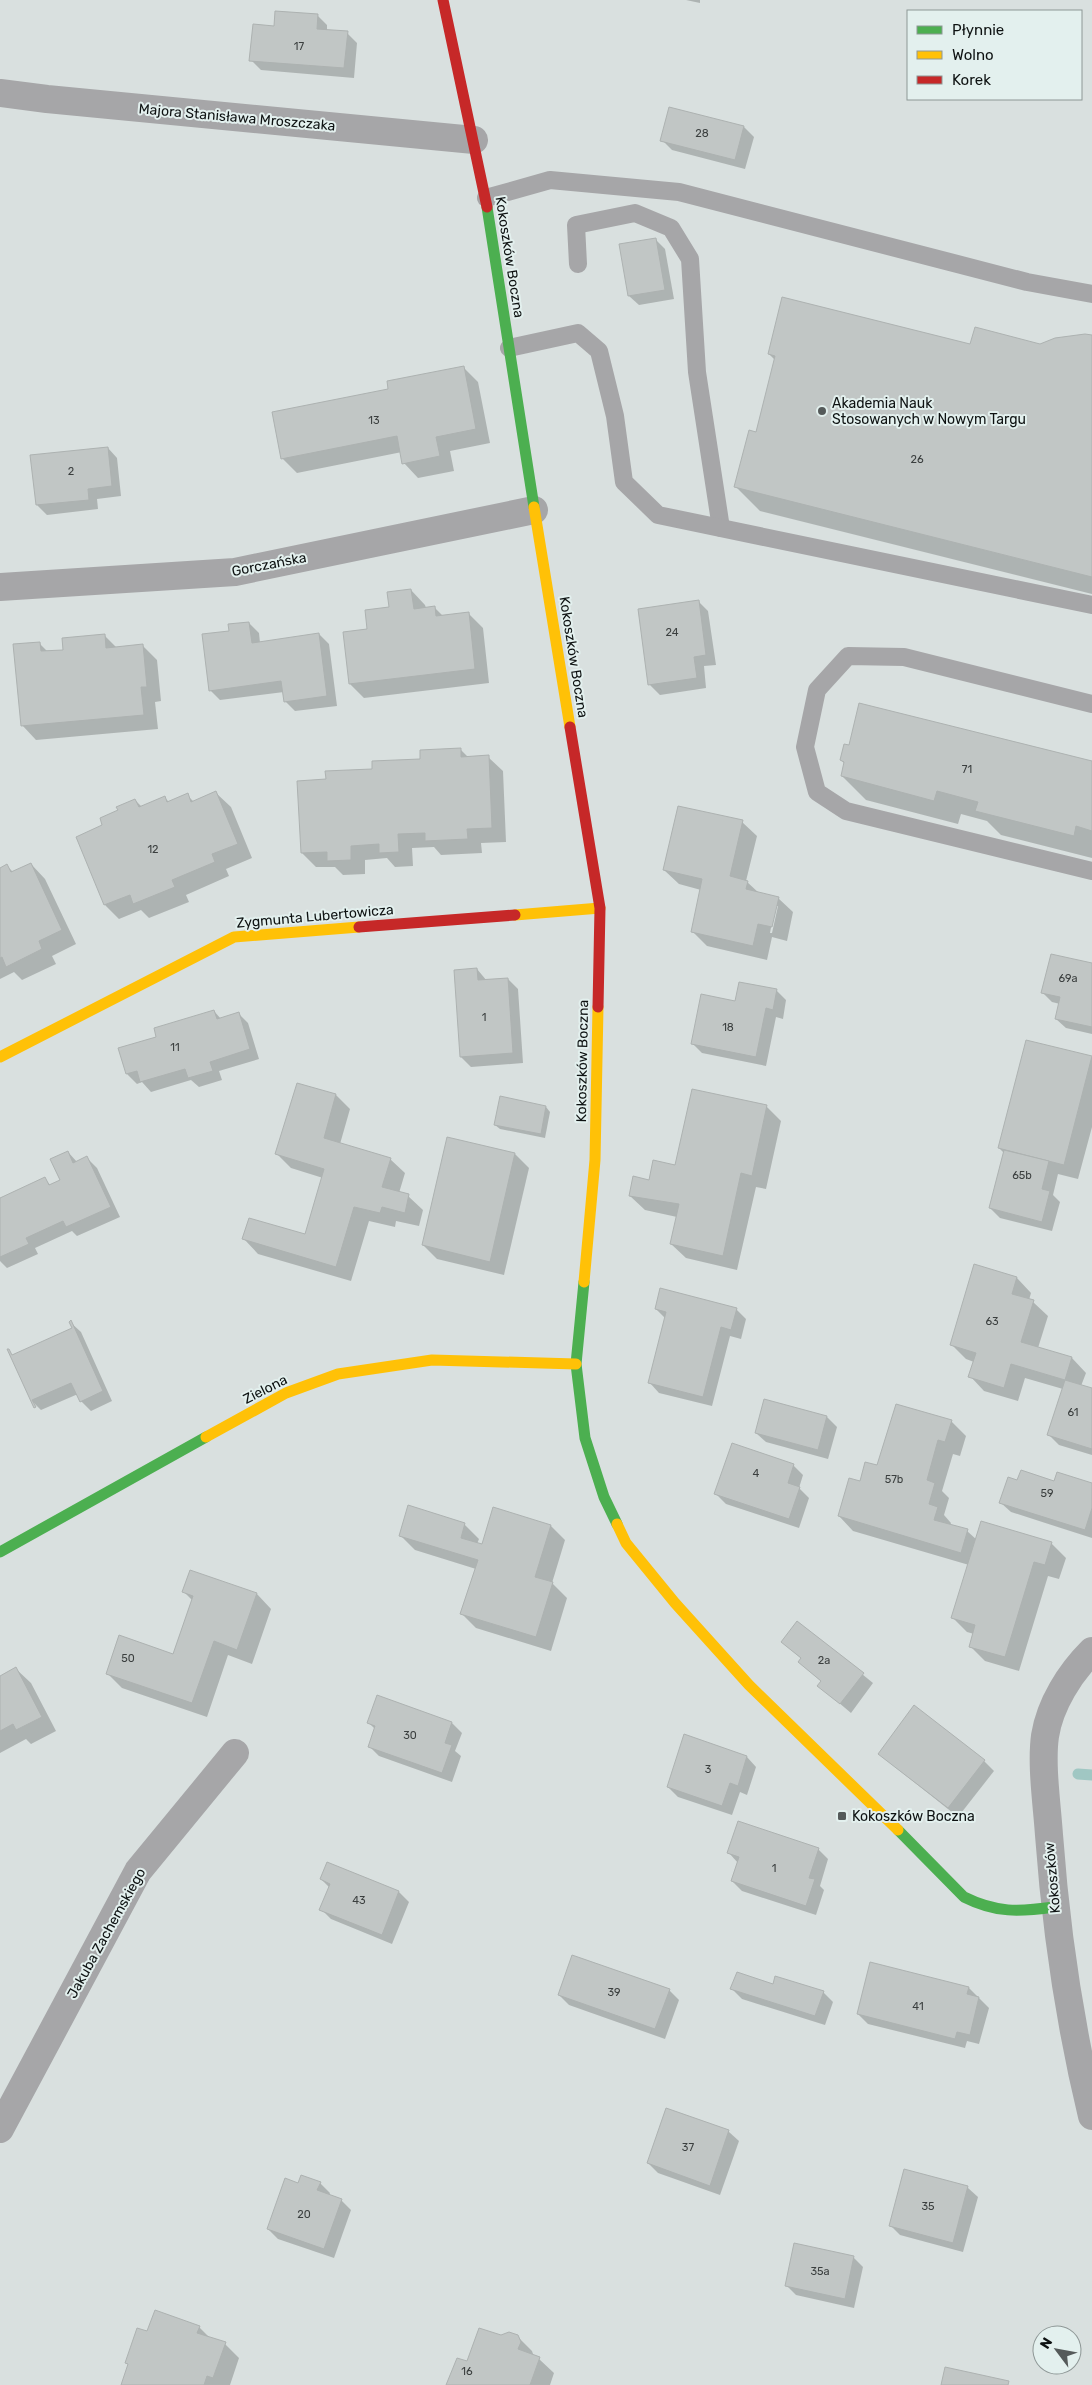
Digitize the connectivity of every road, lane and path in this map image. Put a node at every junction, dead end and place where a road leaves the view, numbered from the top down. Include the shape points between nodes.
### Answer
1 (444, 0) edge
2 (0, 93) edge
3 (474, 140) junction
4 (486, 198) junction
5 (578, 264) dead end
6 (1092, 294) edge
7 (509, 348) junction
8 (534, 510) junction
9 (721, 528) junction
10 (0, 587) edge
11 (1092, 605) edge
12 (1092, 704) edge
13 (1092, 871) edge
14 (600, 908) junction
15 (0, 1057) edge
16 (576, 1364) junction
17 (0, 1552) edge
18 (1092, 1651) edge
19 (235, 1753) dead end
20 (1054, 1907) junction
21 (1092, 2116) edge
22 (0, 2129) edge

1 - 3 street, Kokoszków Boczna
2 - 3 street, Majora Stanisława Mroszczaka
3 - 4 street, Kokoszków Boczna
4 - 6 lane via 550,180 679,192 1027,282
4 - 7 street, Kokoszków Boczna
5 - 9 lane via 576,225 635,214 671,228 690,258 697,372
7 - 8 street, Kokoszków Boczna
7 - 9 lane via 578,333 599,351 615,416 624,482 658,515
8 - 10 street, Gorczańska via 235,572
8 - 14 street, Kokoszków Boczna
9 - 11 lane
12 - 13 lane via 904,657 848,656 816,690 805,747 817,792 846,811
14 - 15 street, Zygmunta Lubertowicza via 234,937
14 - 16 street, Kokoszków Boczna via 594,1160
16 - 17 street, Zielona via 432,1360 338,1374 286,1393
16 - 20 street, Kokoszków Boczna via 585,1438 604,1497 626,1543 675,1603 749,1685 964,1897 983,1908 1004,1912
18 - 20 street, Kokoszków via 1066,1682 1045,1736
19 - 22 street, Jakuba Zachemskiego via 138,1871
20 - 21 street, Kokoszków via 1074,2041

